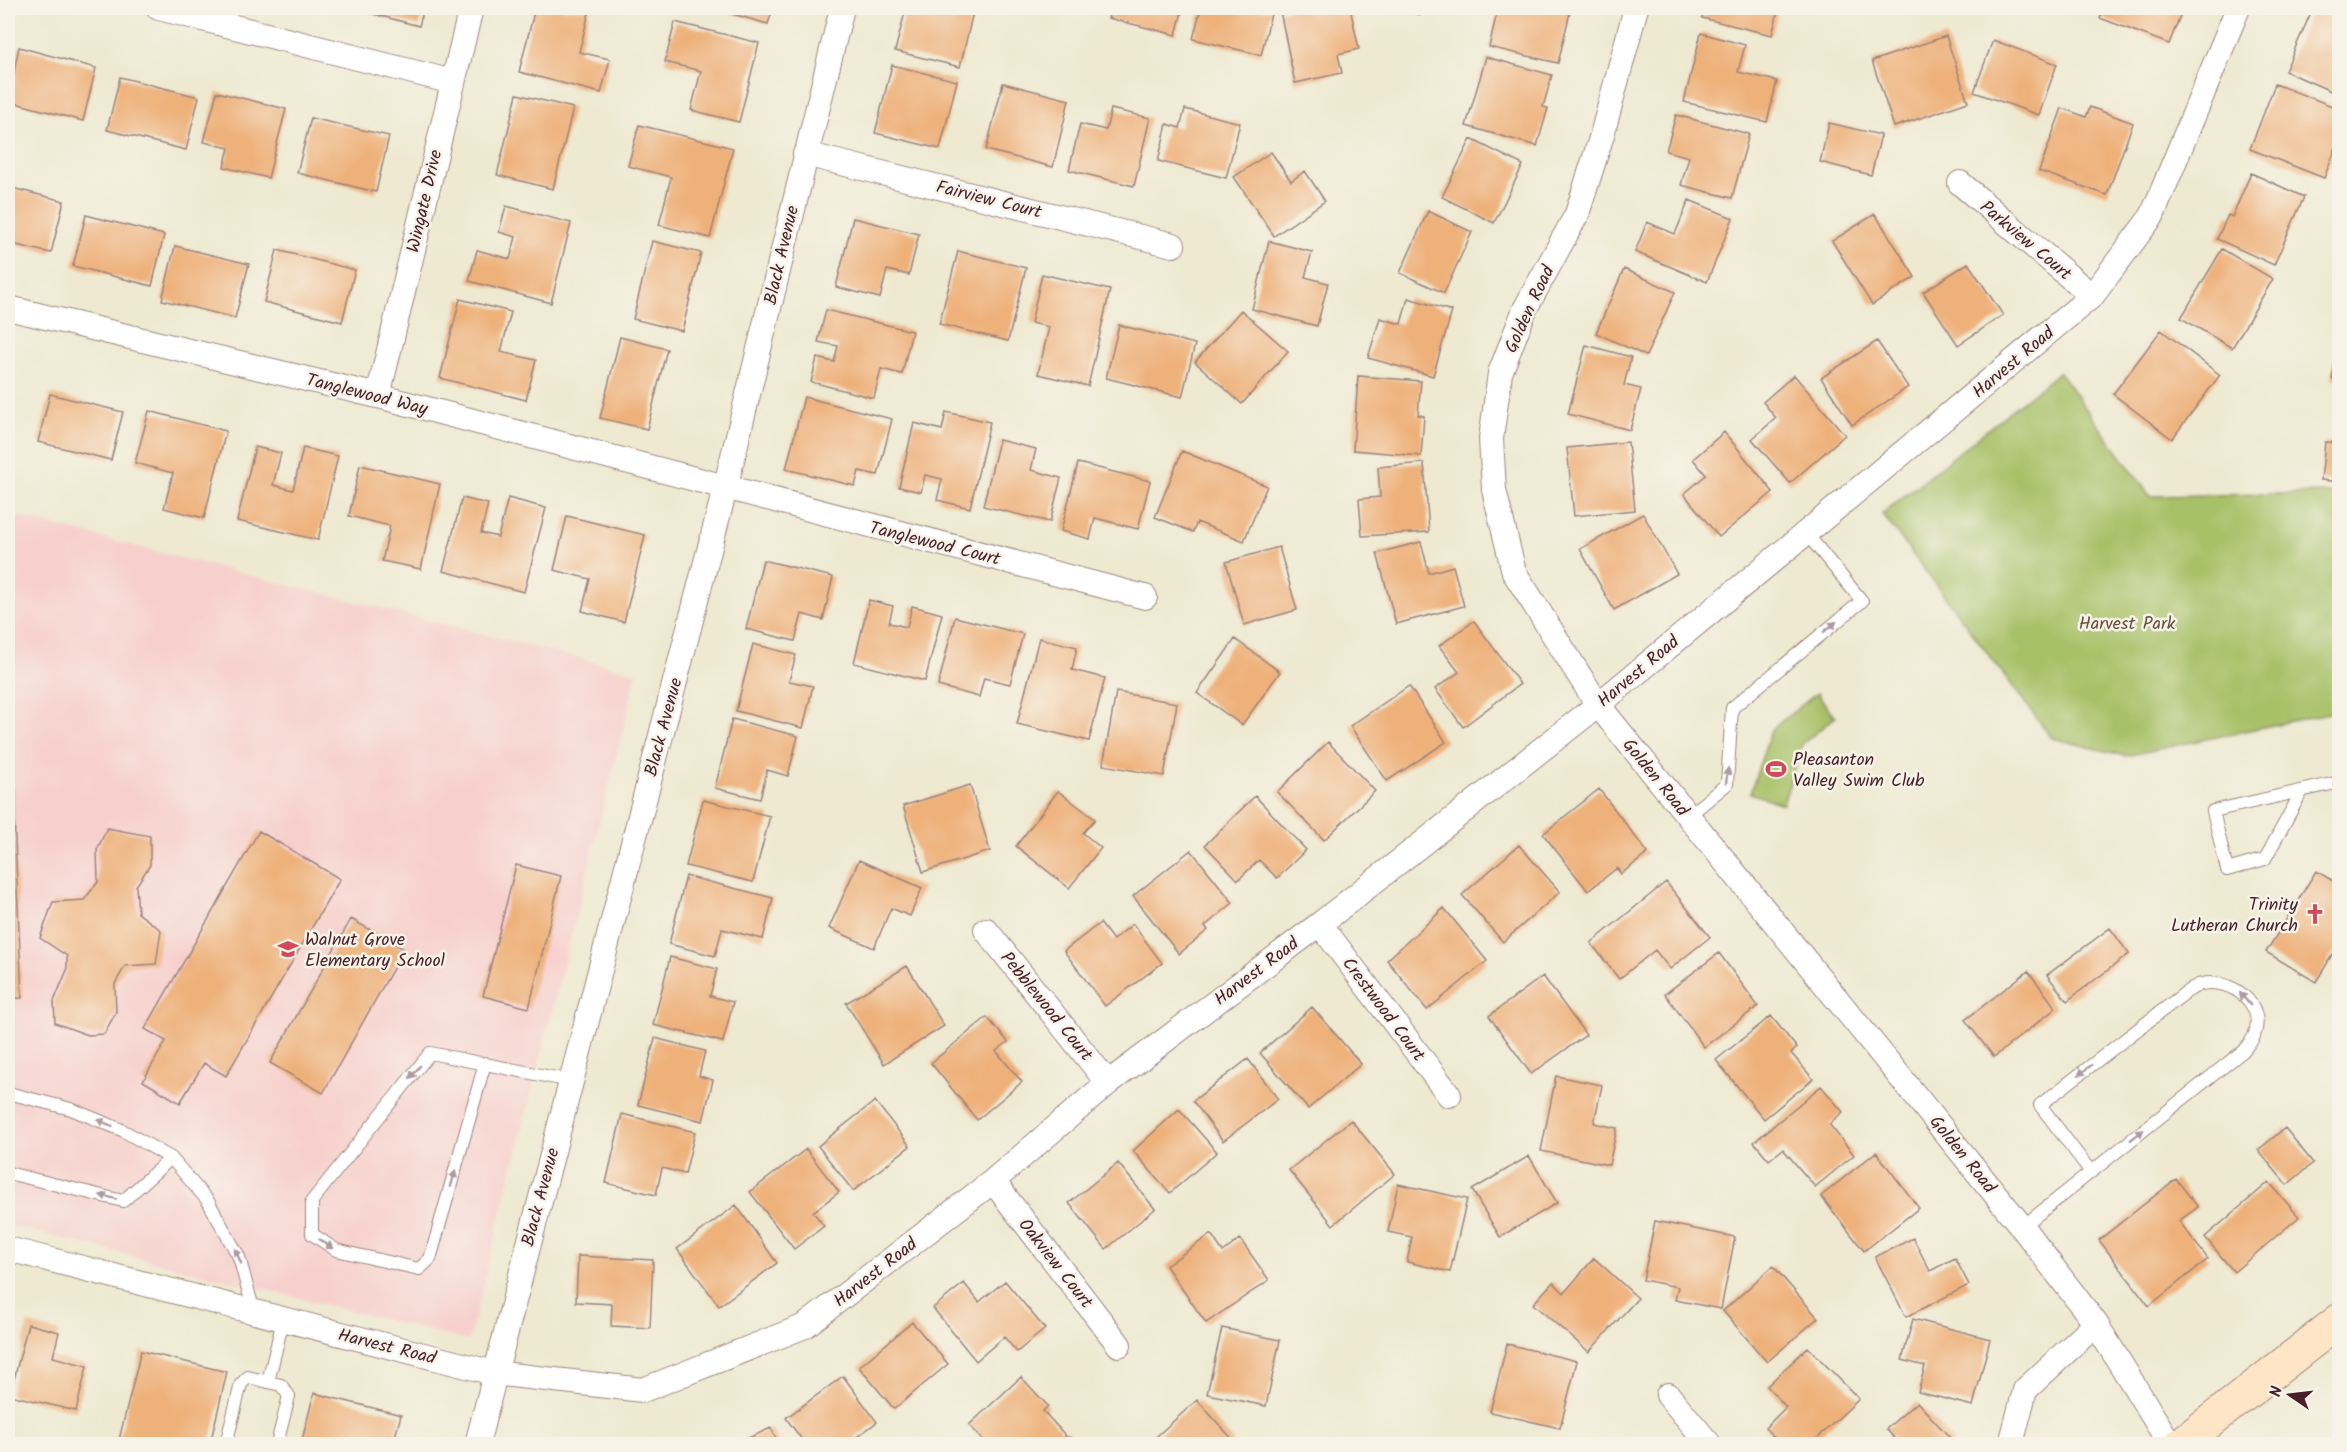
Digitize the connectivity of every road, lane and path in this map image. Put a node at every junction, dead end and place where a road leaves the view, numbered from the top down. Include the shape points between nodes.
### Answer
1 (159, 8) edge
2 (471, 8) edge
3 (842, 8) edge
4 (1636, 8) edge
5 (2238, 8) edge
6 (453, 82) junction
7 (805, 154) junction
8 (1960, 183) dead end
9 (1173, 245) dead end
10 (2092, 296) junction
11 (8, 308) edge
12 (378, 396) junction
13 (725, 489) junction
14 (1806, 533) junction
15 (1145, 597) dead end
16 (1598, 705) junction
17 (2340, 782) edge
18 (2302, 790) junction
19 (1688, 816) junction
20 (1320, 924) junction
21 (986, 930) dead end
22 (485, 1063) junction
23 (571, 1081) junction
24 (1108, 1083) junction
25 (8, 1095) edge
26 (1449, 1095) dead end
27 (171, 1158) junction
28 (2091, 1172) junction
29 (8, 1173) edge
30 (993, 1180) junction
31 (2022, 1227) junction
32 (8, 1249) edge
33 (254, 1312) junction
34 (283, 1320) junction
35 (2340, 1320) edge
36 (2096, 1324) junction
37 (1119, 1345) dead end
38 (494, 1373) junction
39 (268, 1382) junction
40 (1668, 1395) dead end
41 (226, 1444) edge
42 (277, 1444) edge
43 (477, 1444) edge
44 (1709, 1444) edge
45 (2011, 1444) edge
46 (2170, 1444) edge
47 (2181, 1444) edge

1 - 6 street
2 - 6 street, Wingate Drive
3 - 7 street, Black Avenue
4 - 16 street, Golden Road via 1576,214 1525,309 1500,373 1491,439 1494,490 1514,572
5 - 10 street, Harvest Road via 2152,216
6 - 12 street, Wingate Drive
7 - 9 street, Fairview Court
7 - 13 street, Black Avenue
8 - 10 street, Parkview Court
10 - 14 street, Harvest Road
11 - 12 street, Tanglewood Way
12 - 13 street, Tanglewood Way
13 - 15 street, Tanglewood Court
13 - 23 street, Black Avenue
14 - 16 street, Harvest Road
19 -> 14 lane via 1727,784 1732,708 1862,601
16 - 19 street, Golden Road
16 - 20 street, Harvest Road
17 - 18 lane
18 - 18 lane via 2213,811 2228,870 2265,860
19 - 31 street, Golden Road
20 - 24 street, Harvest Road
20 - 26 street, Crestwood Court
21 - 24 street, Pebblewood Court
22 -> 22 lane via 430,1053 312,1201 312,1234 336,1250 419,1269 430,1259
22 - 23 lane
23 - 38 street, Black Avenue
24 - 30 street, Harvest Road
27 -> 25 lane via 122,1130 71,1109
27 -> 29 lane via 123,1201
33 -> 27 lane via 239,1257 208,1201
28 -> 28 lane via 2243,1052 2254,1036 2257,1018 2249,1001 2236,988 2200,984 2040,1105
28 - 31 lane
30 - 37 street, Oakview Court
30 - 38 street, Harvest Road via 805,1326 643,1390
31 - 36 street, Golden Road
32 - 33 street, Harvest Road
33 - 34 street, Harvest Road
34 - 38 street, Harvest Road
34 - 39 lane
35 - 47 main road
36 - 45 street via 2025,1390
36 - 46 street, Golden Road
38 - 43 street, Black Avenue
39 - 41 lane via 248,1377 241,1384
39 - 42 lane via 281,1385 289,1396
40 - 44 street

